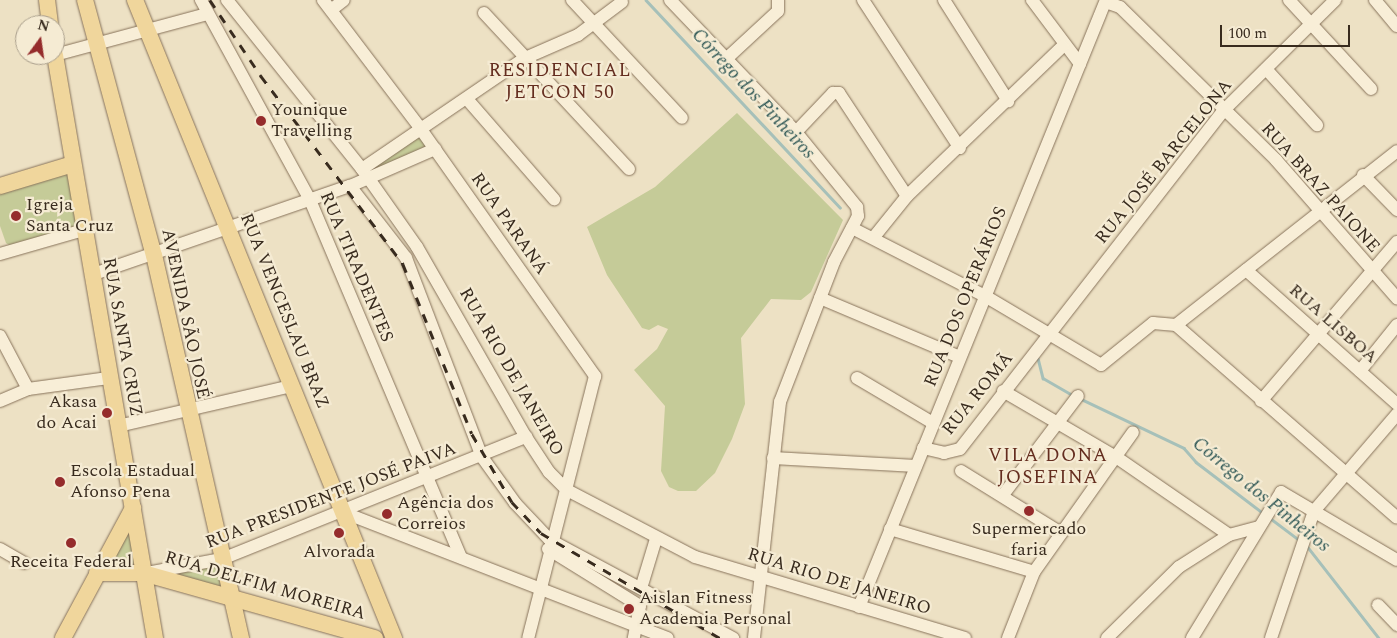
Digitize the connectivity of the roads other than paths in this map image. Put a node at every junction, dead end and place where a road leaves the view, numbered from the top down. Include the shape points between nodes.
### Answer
1 (47, 0) edge
2 (86, 0) edge
3 (135, 0) edge
4 (201, 0) edge
5 (227, 0) edge
6 (344, 0) edge
7 (572, 0) edge
8 (670, 0) edge
9 (863, 0) edge
10 (944, 0) edge
11 (1032, 0) edge
12 (1288, 0) edge
13 (1336, 0) edge
14 (1374, 0) edge
15 (1106, 1) edge
16 (622, 2) dead end
17 (779, 2) edge
18 (327, 5) edge
19 (484, 13) dead end
20 (207, 14) junction
21 (49, 15) edge
22 (1312, 24) junction
23 (594, 25) junction
24 (1397, 26) edge
25 (147, 29) junction
26 (96, 44) junction
27 (1063, 46) junction
28 (65, 52) edge
29 (523, 59) junction
30 (725, 60) junction
31 (1080, 64) junction
32 (57, 65) edge
33 (1266, 69) junction
34 (1371, 89) dead end
35 (467, 99) junction
36 (1008, 101) junction
37 (1223, 111) junction
38 (682, 118) dead end
39 (1318, 125) dead end
40 (420, 128) junction
41 (796, 132) junction
42 (960, 148) junction
43 (436, 150) junction
44 (1397, 151) edge
45 (73, 164) junction
46 (629, 169) dead end
47 (365, 174) junction
48 (1363, 174) junction
49 (0, 186) edge
50 (350, 186) junction
51 (907, 196) junction
52 (554, 199) dead end
53 (310, 200) junction
54 (1397, 210) edge
55 (1321, 212) junction
56 (229, 228) junction
57 (852, 228) junction
58 (83, 230) junction
59 (874, 237) junction
60 (1397, 242) edge
61 (1, 251) edge
62 (154, 255) junction
63 (1246, 270) junction
64 (1372, 271) junction
65 (91, 275) junction
66 (985, 296) junction
67 (820, 298) junction
68 (1397, 298) edge
69 (1176, 325) junction
70 (1397, 325) edge
71 (1049, 334) junction
72 (1318, 334) junction
73 (0, 336) edge
74 (960, 357) junction
75 (1360, 371) junction
76 (108, 378) junction
77 (857, 378) dead end
78 (291, 386) junction
79 (28, 389) junction
80 (1003, 391) junction
81 (1078, 396) dead end
82 (0, 401) edge
83 (1261, 401) junction
84 (1397, 404) edge
85 (186, 410) junction
86 (1397, 414) edge
87 (1056, 421) junction
88 (933, 423) junction
89 (118, 426) junction
90 (1133, 432) dead end
91 (526, 437) junction
92 (923, 448) junction
93 (482, 457) junction
94 (1116, 457) junction
95 (773, 458) junction
96 (916, 466) junction
97 (962, 471) dead end
98 (1345, 473) junction
99 (427, 477) junction
100 (567, 490) junction
101 (1003, 495) junction
102 (133, 508) junction
103 (1314, 511) junction
104 (345, 513) junction
105 (1395, 514) edge
106 (1258, 527) junction
107 (890, 529) junction
108 (1061, 533) junction
109 (1229, 535) junction
110 (656, 539) junction
111 (549, 544) junction
112 (0, 549) edge
113 (461, 557) junction
114 (222, 560) junction
115 (1397, 560) edge
116 (24, 563) dead end
117 (1034, 572) junction
118 (98, 573) junction
119 (143, 573) junction
120 (761, 577) junction
121 (642, 585) junction
122 (540, 586) junction
123 (230, 598) junction
124 (1378, 605) dead end
125 (859, 607) junction
126 (636, 623) junction
127 (1397, 625) edge
128 (63, 638) edge
129 (155, 638) edge
130 (241, 638) edge
131 (375, 638) edge
132 (394, 638) edge
133 (528, 638) edge
134 (634, 638) edge
135 (668, 638) edge
136 (733, 638) edge
137 (754, 638) edge
138 (965, 638) edge
139 (1008, 638) edge
140 (1107, 638) edge
141 (1192, 638) edge
142 (1271, 638) edge

1 - 21 main road
2 - 26 main road, AVENIDA SÃO JOSÉ
3 - 25 main road, RUA VENCESLAU BRAZ
4 - 20 street, RUA TIRADENTES
5 - 47 street, RUA RIO DE JANEIRO
6 - 18 street
7 - 23 street
8 - 30 street
9 - 42 street
10 - 36 street
11 - 27 street
12 - 22 street
13 - 22 street, RUA JOSÉ BARCELONA
14 - 24 street
15 - 31 street, RUA DOS OPERÁRIOS
15 - 37 street, RUA BRAZ PAIONE via 1120,6
16 - 23 street
17 - 30 street via 778,11
18 - 40 street, RUA PARANÁ
19 - 29 street
20 - 25 street
20 - 53 street, RUA TIRADENTES
22 - 33 street, RUA JOSÉ BARCELONA
22 - 34 street
23 - 29 street
23 - 38 street
25 - 26 street
25 - 56 main road, RUA VENCESLAU BRAZ
26 - 28 street
26 - 62 main road, AVENIDA SÃO JOSÉ
27 - 31 street
27 - 36 street
29 - 35 street
29 - 46 street
30 - 41 street
31 - 66 street, RUA DOS OPERÁRIOS
32 - 45 main road, RUA SANTA CRUZ
33 - 37 street, RUA JOSÉ BARCELONA
33 - 39 street
35 - 40 street
35 - 52 street
36 - 42 street
37 - 55 street, RUA BRAZ PAIONE via 1276,160
37 - 71 street, RUA JOSÉ BARCELONA
40 - 43 street, RUA PARANÁ
40 - 47 street
41 - 51 street via 833,93 839,93
41 - 57 street via 855,200 858,216
42 - 51 street
43 - 47 street
43 - 100 street, RUA PARANÁ via 595,376
44 - 48 street
45 - 49 main road
45 - 58 main road, RUA SANTA CRUZ
47 - 50 street
47 - 91 street, RUA RIO DE JANEIRO via 417,248
48 - 54 street
48 - 55 street
50 - 53 street
50 - 93 street via 406,258
51 - 59 street
53 - 56 street
53 - 99 street, RUA TIRADENTES
55 - 63 street
55 - 64 street, RUA BRAZ PAIONE
56 - 62 street
56 - 78 main road, RUA VENCESLAU BRAZ
57 - 59 street
57 - 67 street
58 - 61 street
58 - 65 main road, RUA SANTA CRUZ
59 - 66 street
60 - 64 street
62 - 65 street
62 - 85 main road, AVENIDA SÃO JOSÉ
63 - 69 street
63 - 72 street, RUA LISBOA
64 - 68 street, RUA BRAZ PAIONE
64 - 72 street
65 - 76 main road, RUA SANTA CRUZ
66 - 71 street
66 - 74 street, RUA DOS OPERÁRIOS
67 - 74 street
67 - 95 street via 780,402
69 - 71 street via 1153,324 1101,365
69 - 83 street
70 - 75 street
71 - 80 street, RUA ROMÃ
72 - 75 street, RUA LISBOA
72 - 83 street
73 - 79 street
74 - 88 street, RUA DOS OPERÁRIOS
75 - 84 street, RUA LISBOA
76 - 79 street
76 - 89 main road, RUA SANTA CRUZ
77 - 88 street
78 - 85 street
78 - 104 main road, RUA VENCESLAU BRAZ
79 - 82 street
80 - 87 street
80 - 92 street, RUA ROMÃ via 960,449 944,454
81 - 87 street
83 - 98 street
85 - 89 street
85 - 114 main road, AVENIDA SÃO JOSÉ
86 - 98 street
87 - 94 street
87 - 101 street
88 - 92 street, RUA DOS OPERÁRIOS
89 - 102 main road, RUA SANTA CRUZ
90 - 94 street
91 - 93 street, RUA PRESIDENTE JOSÉ PAIVA
91 - 100 street, RUA RIO DE JANEIRO via 549,472
92 - 96 street, RUA DOS OPERÁRIOS
93 - 99 street, RUA PRESIDENTE JOSÉ PAIVA
93 - 111 street
94 - 108 street
94 - 109 street
95 - 96 street
95 - 120 street
96 - 107 street, RUA DOS OPERÁRIOS
97 - 101 street
98 - 103 street
98 - 105 street
99 - 104 street, RUA PRESIDENTE JOSÉ PAIVA
99 - 113 street, RUA TIRADENTES
100 - 110 street, RUA RIO DE JANEIRO
100 - 111 street, RUA PARANÁ
101 - 108 street
102 - 118 main road
102 - 119 main road, RUA SANTA CRUZ
103 - 106 street via 1286,492 1279,494
103 - 115 street
103 - 142 street
104 - 113 street
104 - 114 street, RUA PRESIDENTE JOSÉ PAIVA
104 - 132 main road, RUA VENCESLAU BRAZ
106 - 109 street
106 - 141 street
107 - 117 street
107 - 125 street, RUA DOS OPERÁRIOS
108 - 117 street
109 - 140 street via 1179,567
110 - 120 street, RUA RIO DE JANEIRO
110 - 121 street
111 - 121 street
111 - 122 street, RUA PARANÁ
111 - 126 street via 640,606
112 - 116 street
113 - 122 street
114 - 119 street, RUA PRESIDENTE JOSÉ PAIVA
114 - 123 main road, AVENIDA SÃO JOSÉ
117 - 139 street
118 - 119 main road, RUA DELFIM MOREIRA
118 - 128 main road
119 - 123 main road, RUA DELFIM MOREIRA
119 - 129 main road
120 - 125 street, RUA RIO DE JANEIRO
120 - 137 street
121 - 136 street
122 - 126 street
122 - 133 street, RUA PARANÁ
123 - 130 main road, AVENIDA SÃO JOSÉ
123 - 131 main road, RUA DELFIM MOREIRA
124 - 127 street
125 - 138 street, RUA RIO DE JANEIRO
126 - 134 street
126 - 135 street

